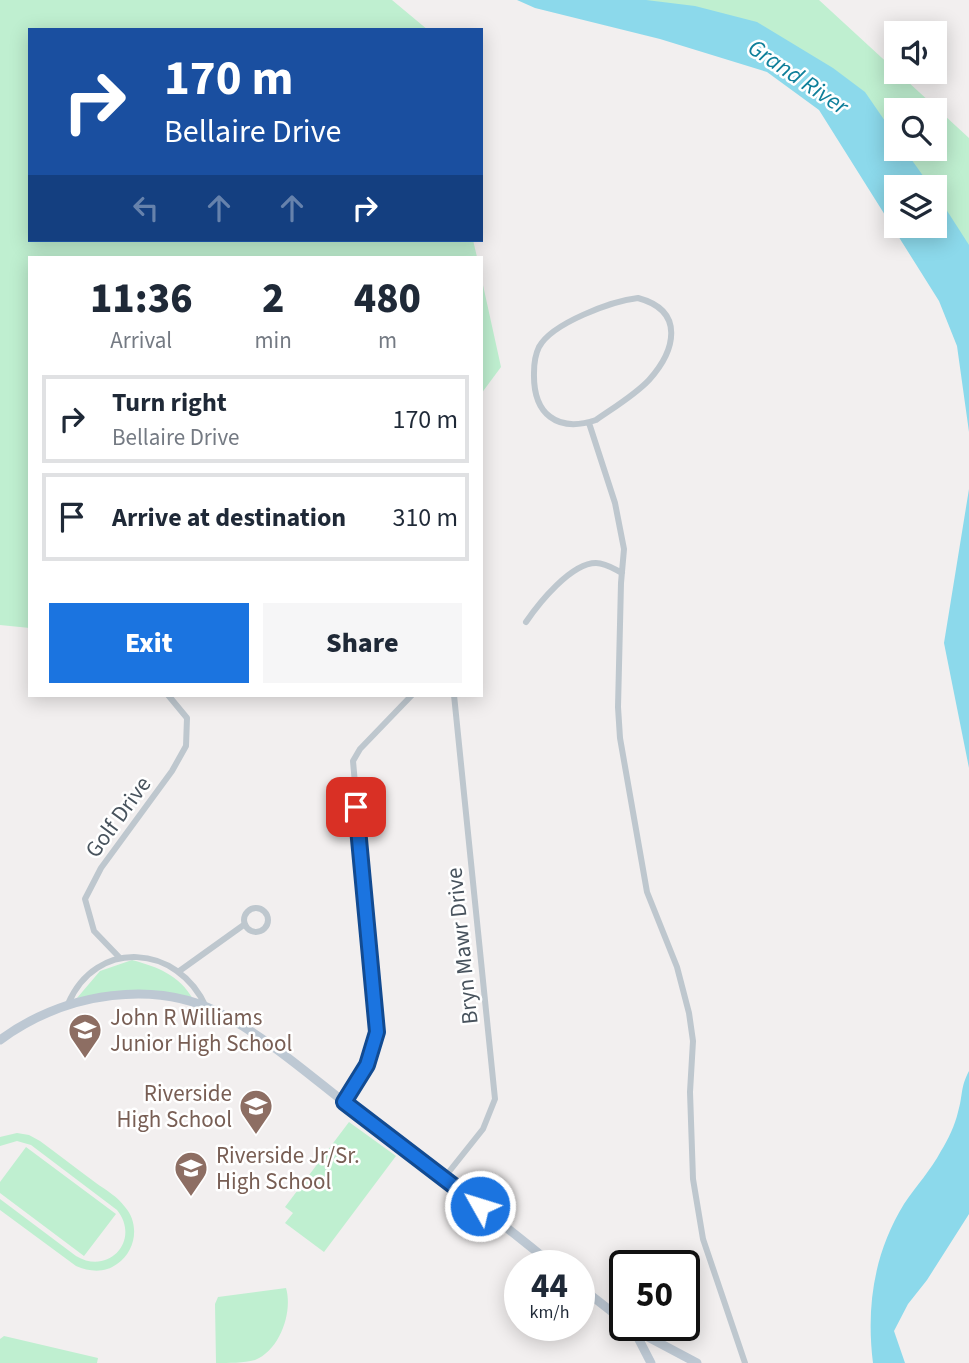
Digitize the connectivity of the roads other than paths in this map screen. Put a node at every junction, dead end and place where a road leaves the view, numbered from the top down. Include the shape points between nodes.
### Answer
1 (589, 423) junction
2 (622, 573) junction
3 (526, 622) dead end
4 (169, 697) edge
5 (410, 697) edge
6 (454, 697) edge
7 (244, 924) dead end
8 (119, 957) junction
9 (178, 972) junction
10 (68, 1004) junction
11 (206, 1007) junction
12 (0, 1040) edge
13 (344, 1102) junction
14 (444, 1178) junction
15 (534, 1250) edge
16 (595, 1299) edge
17 (609, 1310) edge
18 (638, 1341) edge
19 (657, 1341) edge
20 (651, 1363) edge
21 (697, 1363) edge
22 (745, 1363) edge

1 - 1 street via 559,422 536,401 534,369 540,346 556,329 615,302 638,298 651,302 666,316 672,333 662,362 648,381
1 - 2 street via 621,526
2 - 3 street via 605,564 581,567 538,605
2 - 22 street via 620,738 647,892 677,967 689,1013 693,1179 703,1239
4 - 8 street, Golf Drive via 187,718 186,746 85,898 94,931
5 - 13 street via 353,761 377,1032 367,1065
6 - 14 street, Bryn Mawr Drive via 495,1099 484,1129
7 - 9 street
8 - 9 street via 145,956
8 - 10 street via 85,978
9 - 11 street via 201,995
10 - 11 main road via 108,995 164,996
10 - 12 main road
11 - 13 main road via 276,1049
13 - 14 main road
14 - 15 main road
16 - 17 main road
18 - 20 main road
19 - 21 main road

